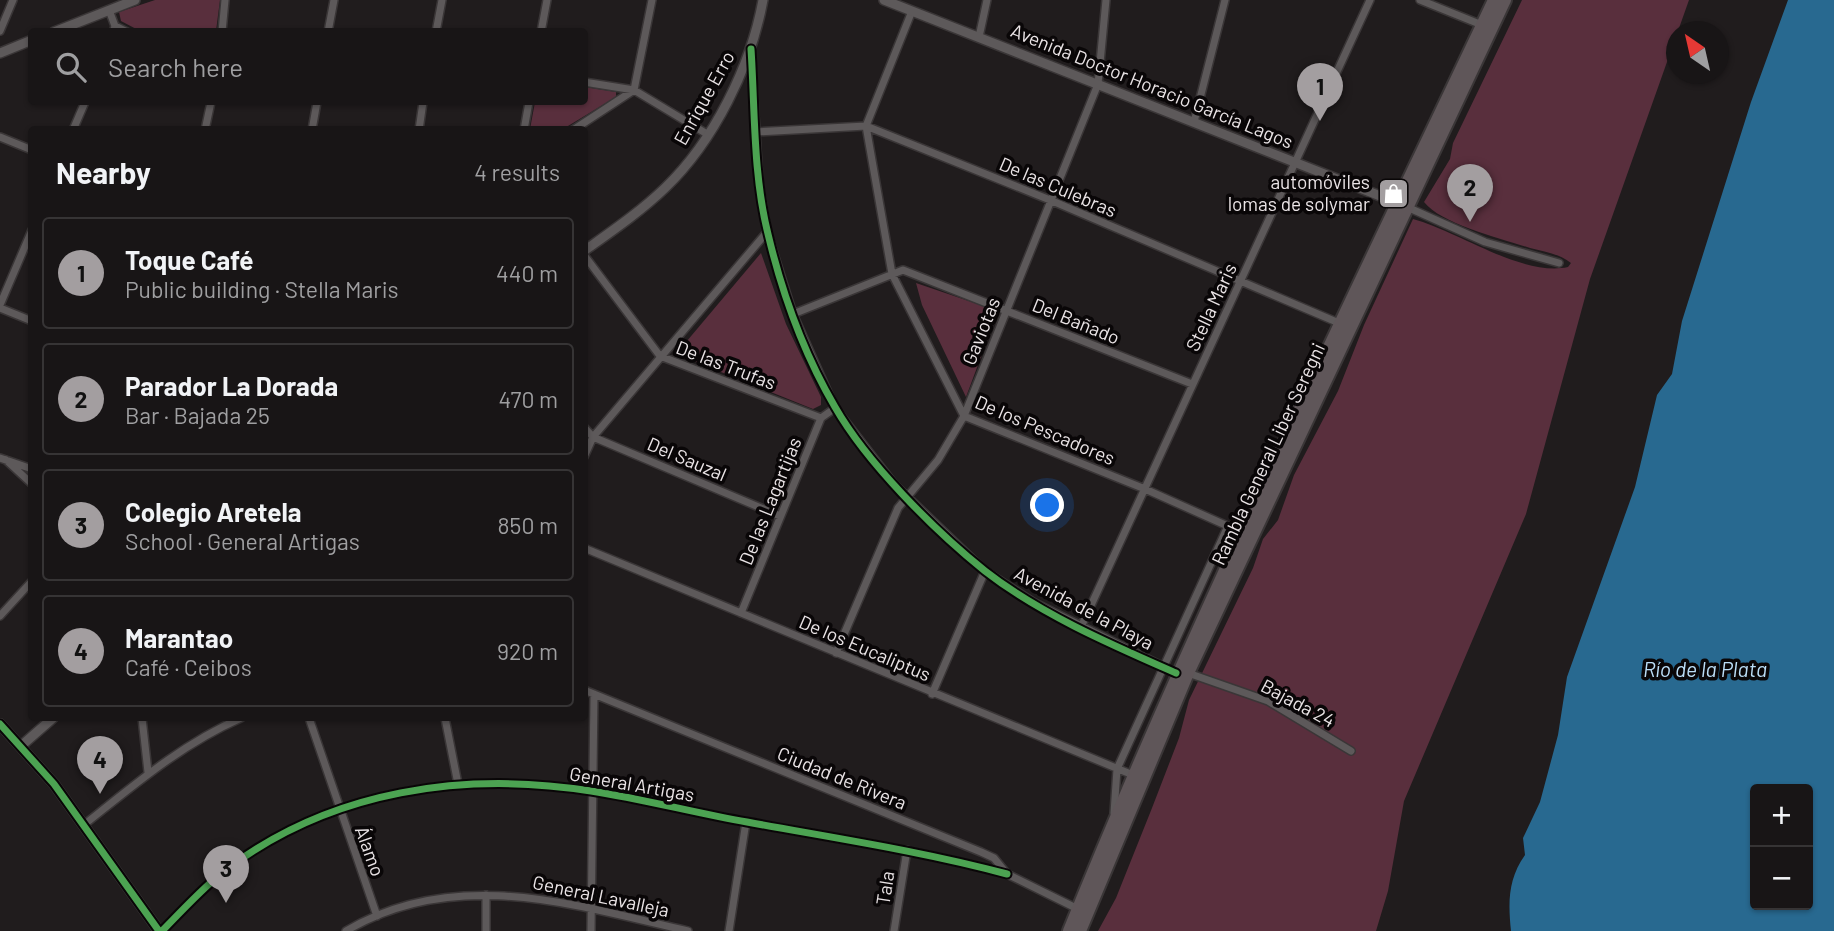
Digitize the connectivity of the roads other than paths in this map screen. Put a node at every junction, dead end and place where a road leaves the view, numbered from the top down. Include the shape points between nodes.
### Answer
1 (13, 0) edge
2 (135, 0) edge
3 (225, 0) edge
4 (334, 0) edge
5 (442, 0) edge
6 (547, 0) edge
7 (652, 0) edge
8 (763, 0) edge
9 (884, 0) edge
10 (987, 0) edge
11 (1106, 0) edge
12 (1225, 0) edge
13 (1370, 0) edge
14 (1420, 0) edge
15 (1494, 0) edge
16 (1505, 0) edge
17 (109, 9) junction
18 (912, 11) junction
19 (1482, 25) junction
20 (64, 28) edge
21 (114, 28) edge
22 (222, 28) edge
23 (329, 28) edge
24 (437, 28) edge
25 (542, 28) edge
26 (0, 31) edge
27 (979, 37) junction
28 (28, 42) edge
29 (751, 49) junction
30 (0, 53) edge
31 (588, 83) edge
32 (1098, 84) junction
33 (634, 90) junction
34 (84, 105) edge
35 (210, 105) edge
36 (316, 105) edge
37 (423, 105) edge
38 (528, 105) edge
39 (1194, 122) junction
40 (75, 126) edge
41 (206, 126) edge
42 (313, 126) edge
43 (420, 126) edge
44 (525, 126) edge
45 (579, 126) edge
46 (866, 126) junction
47 (755, 132) junction
48 (707, 134) junction
49 (0, 137) edge
50 (28, 148) edge
51 (1297, 162) junction
52 (1050, 200) junction
53 (1402, 205) junction
54 (767, 232) junction
55 (28, 240) edge
56 (588, 250) edge
57 (588, 258) edge
58 (1559, 263) dead end
59 (892, 274) junction
60 (1240, 282) junction
61 (0, 307) edge
62 (1007, 310) junction
63 (793, 314) junction
64 (28, 319) edge
65 (1339, 323) junction
66 (660, 356) junction
67 (1192, 384) junction
68 (835, 408) junction
69 (964, 416) junction
70 (821, 418) junction
71 (588, 431) edge
72 (593, 437) junction
73 (588, 448) edge
74 (3, 459) edge
75 (28, 467) edge
76 (28, 481) edge
77 (1145, 489) junction
78 (905, 497) junction
79 (780, 516) junction
80 (1228, 526) junction
81 (1241, 532) junction
82 (588, 550) edge
83 (985, 571) junction
84 (28, 585) edge
85 (741, 613) junction
86 (0, 616) edge
87 (1081, 627) junction
88 (836, 653) junction
89 (1163, 667) junction
90 (1182, 673) junction
91 (588, 692) edge
92 (594, 694) junction
93 (932, 694) junction
94 (49, 721) edge
95 (142, 721) edge
96 (235, 721) edge
97 (310, 721) edge
98 (446, 721) edge
99 (0, 724) edge
100 (21, 746) junction
101 (1351, 751) dead end
102 (1117, 769) junction
103 (148, 772) junction
104 (1133, 775) junction
105 (458, 784) junction
106 (592, 791) junction
107 (338, 808) junction
108 (746, 822) junction
109 (85, 824) junction
110 (1113, 825) junction
111 (907, 850) junction
112 (1007, 874) junction
113 (486, 895) junction
114 (591, 909) junction
115 (1078, 909) junction
116 (377, 916) junction
117 (161, 931) edge
118 (346, 931) edge
119 (486, 931) edge
120 (591, 931) edge
121 (688, 931) edge
122 (729, 931) edge
123 (894, 931) edge
124 (1069, 931) edge
125 (1080, 931) edge

1 - 26 street
2 - 17 street
3 - 22 street
4 - 23 street
5 - 24 street
6 - 25 street
7 - 33 street
8 - 29 street, Enrique Erro
9 - 18 street, Avenida Doctor Horacio García Lagos
10 - 27 street
11 - 32 street, Gaviotas
12 - 39 street
13 - 51 street, Stella Maris
14 - 19 street
15 - 19 main road, Rambla General Liber Seregni
16 - 53 main road, Rambla General Liber Seregni
17 - 20 street
17 - 21 street
18 - 27 street, Avenida Doctor Horacio García Lagos
18 - 46 street
19 - 53 main road, Rambla General Liber Seregni
27 - 32 street, Avenida Doctor Horacio García Lagos
28 - 30 street
29 - 47 street, Avenida de la Playa
29 - 48 street, Enrique Erro
31 - 33 street
32 - 39 street, Avenida Doctor Horacio García Lagos
32 - 52 street, Gaviotas
33 - 45 street
33 - 48 street
34 - 40 street
35 - 41 street
36 - 42 street
37 - 43 street
38 - 44 street
39 - 51 street, Avenida Doctor Horacio García Lagos
46 - 47 street, De las Culebras
46 - 52 street, De las Culebras
46 - 59 street, De los Pescadores
47 - 54 street, Avenida de la Playa
48 - 56 street, Enrique Erro via 667,186
49 - 50 street
51 - 53 street, Avenida Doctor Horacio García Lagos
51 - 60 street, Stella Maris
52 - 60 street, De las Culebras
52 - 62 street, Gaviotas
53 - 58 street via 1485,242
53 - 65 main road, Rambla General Liber Seregni
53 - 90 main road, Rambla General Liber Seregni
54 - 63 street, Avenida de la Playa
54 - 66 street
55 - 61 street
57 - 66 street, De las Trufas
59 - 62 street, Del Bañado via 903,270
59 - 63 street, Del Bañado
59 - 69 street, De los Pescadores
60 - 65 street, De las Culebras
60 - 67 street, Stella Maris
61 - 64 street
62 - 67 street, Del Bañado
62 - 69 street, Gaviotas
63 - 68 street, Avenida de la Playa
65 - 81 main road, Rambla General Liber Seregni
66 - 70 street, De las Trufas
66 - 72 street
67 - 77 street, Stella Maris
68 - 70 street, De las Lagartijas
68 - 78 street, Avenida de la Playa
69 - 77 street, De los Pescadores
69 - 78 street, Gaviotas via 938,460
70 - 79 street, De las Lagartijas
71 - 72 street, Del Sauzal
72 - 73 street
72 - 79 street, Del Sauzal
74 - 75 street
74 - 76 street
77 - 80 street, De los Pescadores
77 - 87 street, Stella Maris
78 - 83 street, Avenida de la Playa
78 - 88 street, Gaviotas
79 - 85 street, De las Lagartijas
80 - 81 street, De los Pescadores
80 - 89 street
81 - 90 main road, Rambla General Liber Seregni
82 - 85 street, De los Eucaliptus
83 - 87 street, Avenida de la Playa
83 - 93 street
84 - 86 street
85 - 88 street, De los Eucaliptus
87 - 89 street, Avenida de la Playa
88 - 93 street, De los Eucaliptus
89 - 90 street, Avenida de la Playa
89 - 102 street
90 - 101 street, Bajada 24 via 1268,701
90 - 104 main road, Rambla General Liber Seregni
90 - 125 main road, Rambla General Liber Seregni
91 - 92 street, Ciudad de Rivera
92 - 106 street
92 - 112 street, Ciudad de Rivera via 994,858
93 - 102 street, De los Eucaliptus
94 - 100 street
95 - 103 street
96 - 103 street
97 - 107 street, Álamo
98 - 105 street
99 - 100 street
100 - 109 street
102 - 104 street, De los Eucaliptus
102 - 110 street
103 - 109 street
104 - 110 main road, Rambla General Liber Seregni
105 - 106 street, General Artigas via 550,785
105 - 107 street, General Artigas
106 - 108 street, General Artigas
106 - 114 street
107 - 116 street, Álamo
107 - 117 street, General Artigas via 296,826 226,870
108 - 111 street, General Artigas
108 - 122 street
109 - 117 street
110 - 115 main road, Rambla General Liber Seregni
111 - 112 street, General Artigas
111 - 123 street, Tala
112 - 115 street, Ciudad de Rivera
113 - 114 street, General Lavalleja via 555,899
113 - 116 street, General Lavalleja via 432,901
113 - 119 street
114 - 120 street
114 - 121 street, General Lavalleja
115 - 124 main road, Rambla General Liber Seregni
116 - 118 street, General Lavalleja

